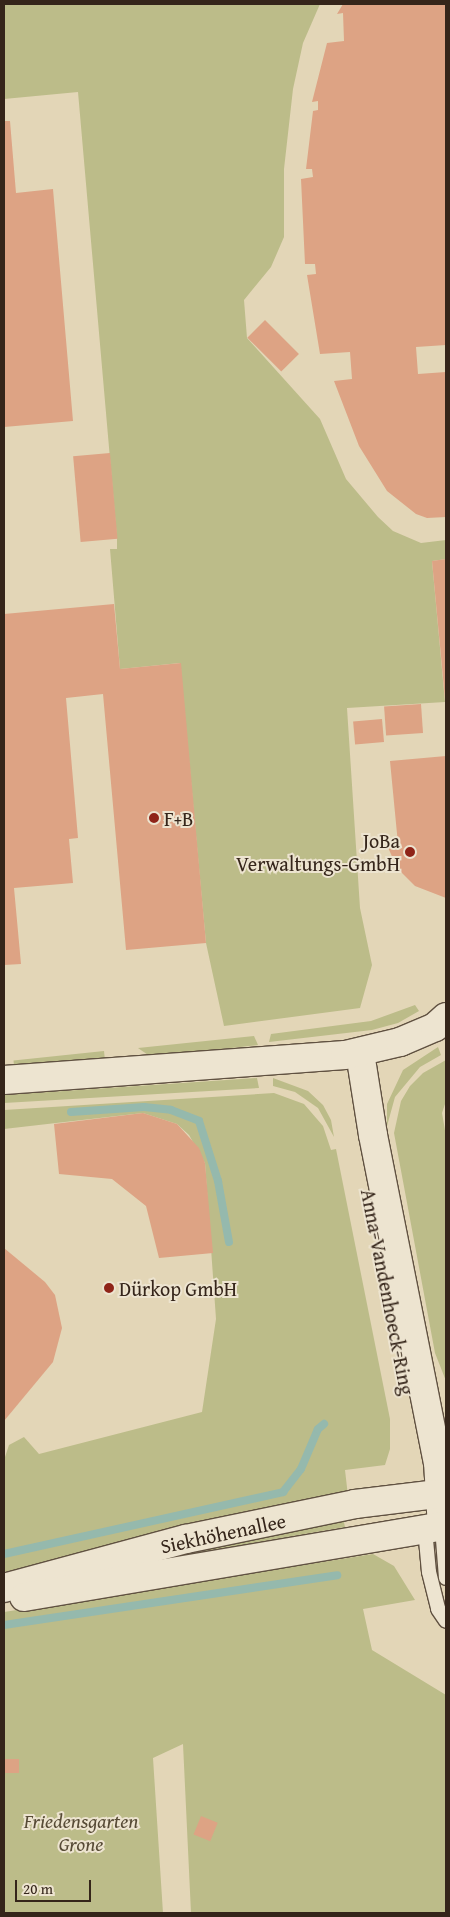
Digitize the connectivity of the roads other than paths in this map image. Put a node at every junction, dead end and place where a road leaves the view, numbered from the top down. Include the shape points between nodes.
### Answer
1 (446, 1017) edge
2 (353, 1054) junction
3 (4, 1080) edge
4 (437, 1412) edge
5 (436, 1494) edge
6 (438, 1527) edge
7 (446, 1578) edge
8 (4, 1588) edge
9 (4, 1596) edge
10 (446, 1621) edge

1 - 2 street via 435,1027 400,1042
2 - 3 street
2 - 4 street, Anna-Vandenhoeck-Ring
2 - 5 street, Anna-Vandenhoeck-Ring via 418,1453
4 - 5 street, Anna-Vandenhoeck-Ring
5 - 6 street, Anna-Vandenhoeck-Ring
5 - 8 street, Siekhöhenallee via 355,1504 186,1539
6 - 7 lane
6 - 9 street, Siekhöhenallee via 125,1582 24,1597
6 - 10 lane via 429,1572 438,1609

